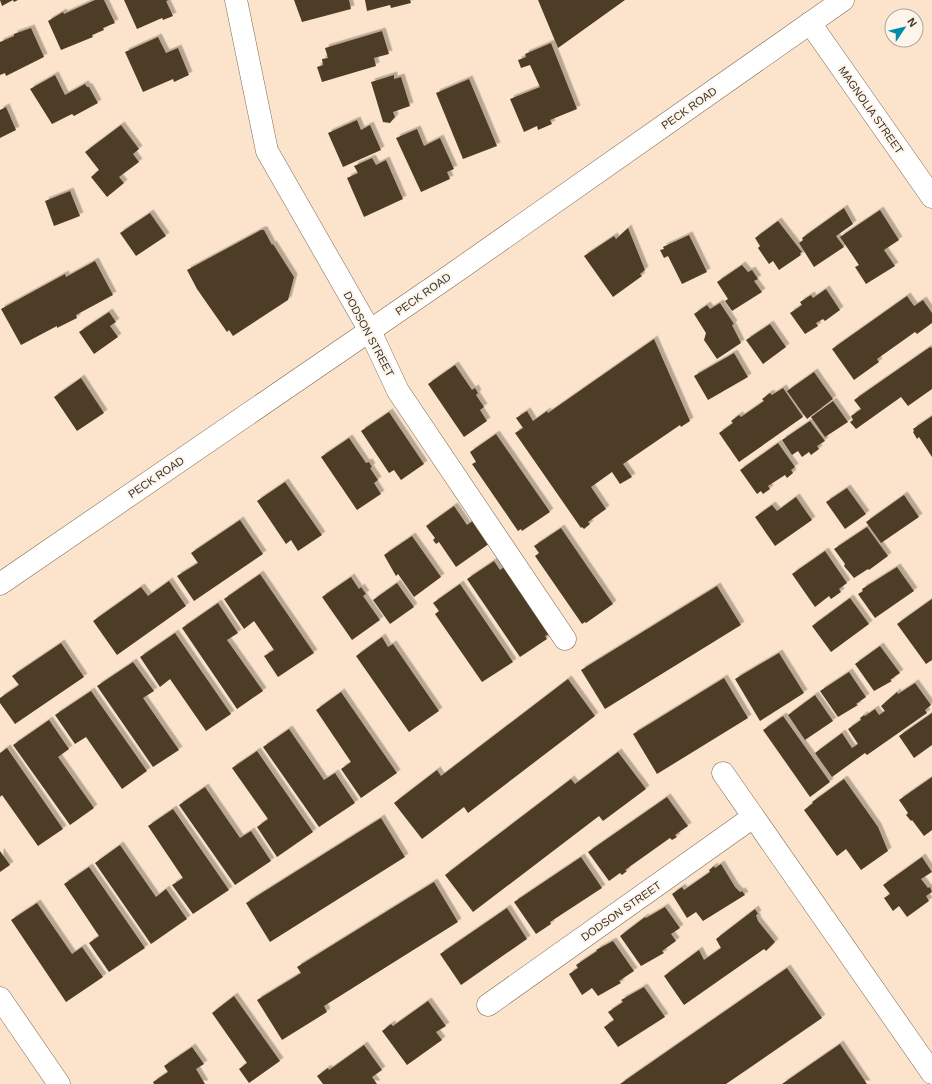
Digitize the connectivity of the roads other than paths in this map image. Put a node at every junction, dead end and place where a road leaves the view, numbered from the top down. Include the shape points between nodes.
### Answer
1 (236, 0) edge
2 (843, 0) edge
3 (810, 23) junction
4 (932, 197) edge
5 (370, 331) junction
6 (0, 584) edge
7 (565, 639) dead end
8 (723, 773) dead end
9 (753, 817) junction
10 (0, 998) edge
11 (488, 1006) dead end
12 (932, 1074) edge
13 (59, 1084) edge

1 - 5 street, DODSON STREET via 267,151
2 - 3 street, PECK ROAD
3 - 4 street, MAGNOLIA STREET
3 - 5 street, PECK ROAD
5 - 6 street, PECK ROAD
5 - 7 street, DODSON STREET via 398,391
8 - 9 street
9 - 11 street, DODSON STREET
9 - 12 street
10 - 13 street

